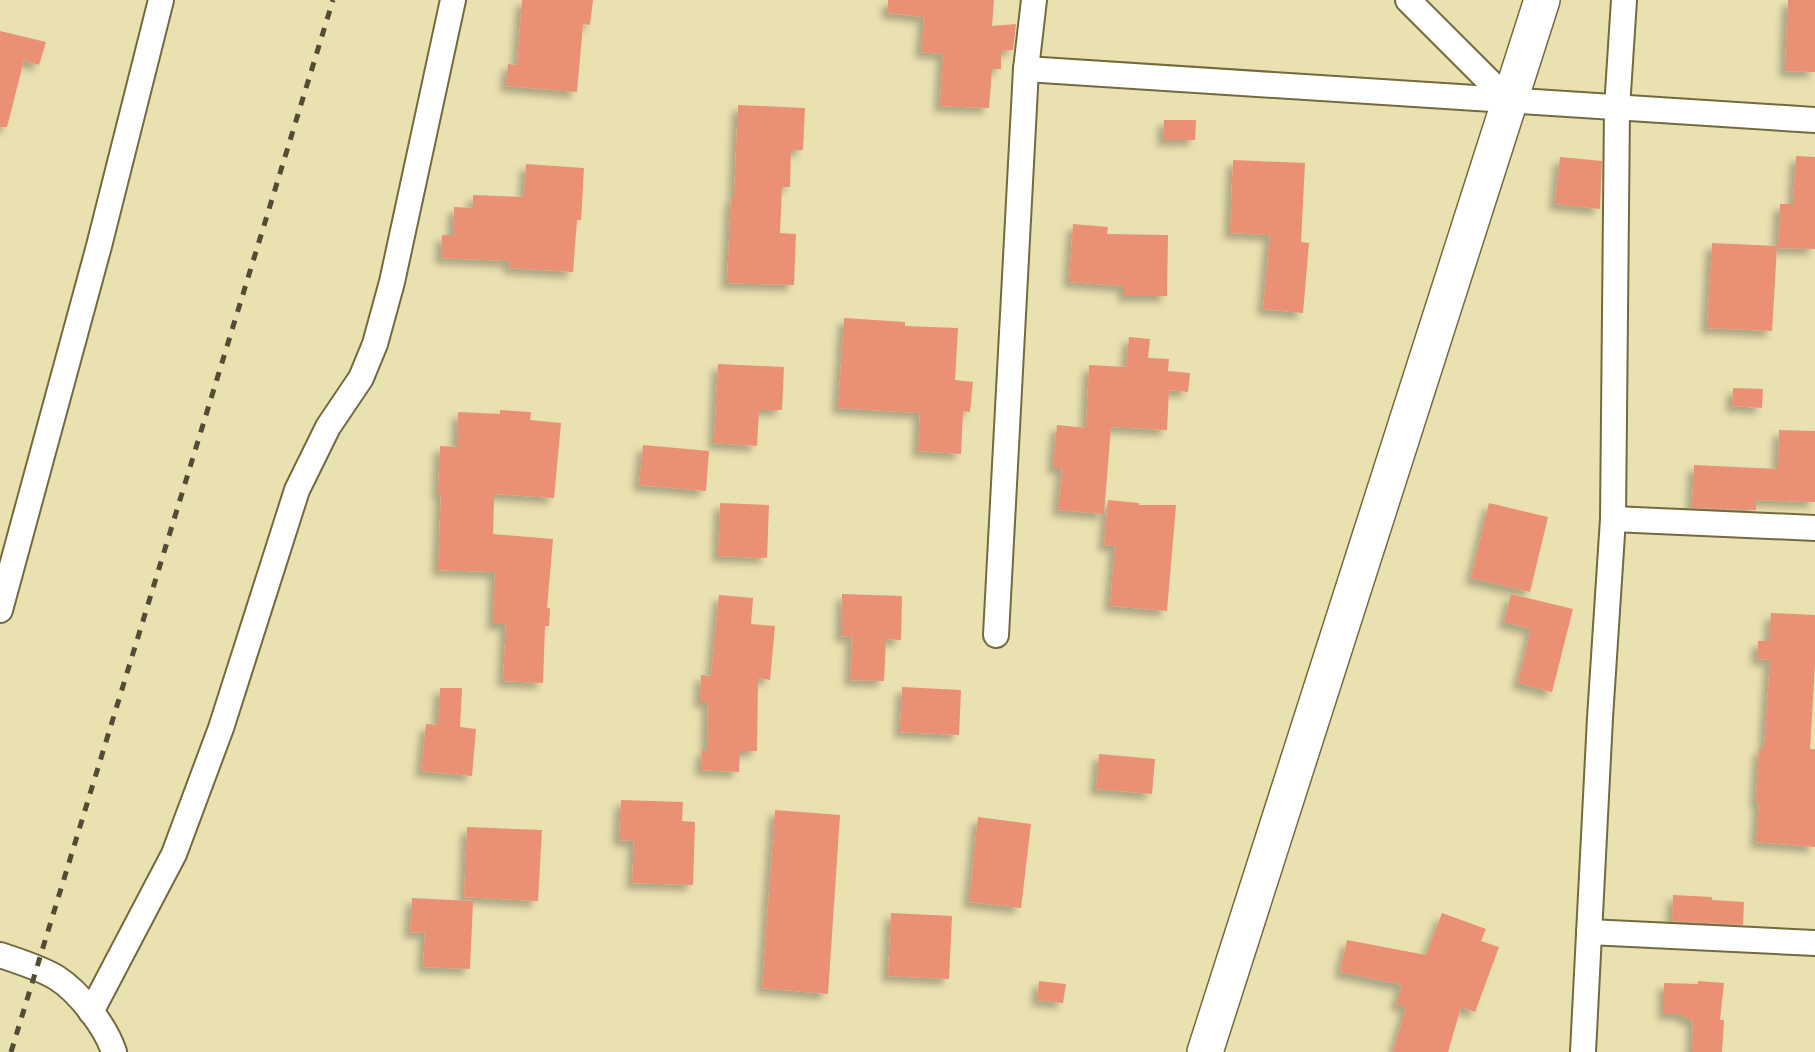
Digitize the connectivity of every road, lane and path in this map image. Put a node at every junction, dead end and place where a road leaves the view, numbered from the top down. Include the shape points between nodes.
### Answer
1 (161, 0) edge
2 (453, 0) edge
3 (1034, 0) edge
4 (1408, 0) edge
5 (1542, 0) edge
6 (1625, 0) edge
7 (1026, 69) junction
8 (1509, 101) junction
9 (1616, 108) junction
10 (1815, 120) edge
11 (1613, 519) junction
12 (1815, 528) edge
13 (0, 610) edge
14 (996, 635) dead end
15 (1589, 932) junction
16 (1815, 943) edge
17 (0, 955) edge
18 (91, 1012) junction
19 (114, 1052) edge
20 (1205, 1052) edge
21 (1583, 1052) edge

1 - 13 street
2 - 18 street via 375,344 361,378 328,427 297,490 221,728 174,854
3 - 7 street
4 - 8 street
5 - 8 street
6 - 9 street
7 - 8 street
7 - 14 street
8 - 9 street
8 - 20 street
9 - 10 street
9 - 11 street
11 - 12 street
11 - 15 street
15 - 16 street
15 - 21 street
17 - 18 street via 57,978
18 - 19 street

